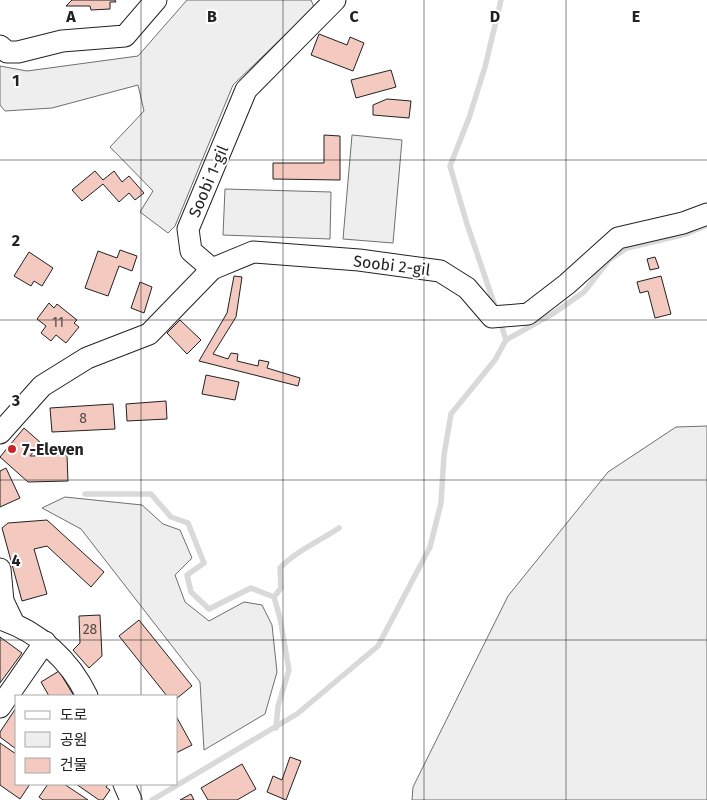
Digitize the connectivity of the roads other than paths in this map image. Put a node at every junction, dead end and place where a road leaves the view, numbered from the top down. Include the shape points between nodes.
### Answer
1 (156, 0) edge
2 (335, 0) edge
3 (0, 46) edge
4 (707, 214) edge
5 (212, 269) junction
6 (0, 433) edge
7 (0, 569) edge
8 (7, 621) edge
9 (45, 642) junction
10 (86, 695) edge
11 (0, 707) edge

1 - 3 street via 125,36 62,41 18,52 6,52
2 - 5 street, Soobi 1-gil via 246,90 188,229 192,251
4 - 5 street, Soobi 2-gil via 618,238 528,314 492,317 467,288 440,271 359,260 253,252
5 - 6 street via 149,334 87,358 42,386
7 - 8 street
8 - 9 street
9 - 10 street via 60,656
9 - 11 street

